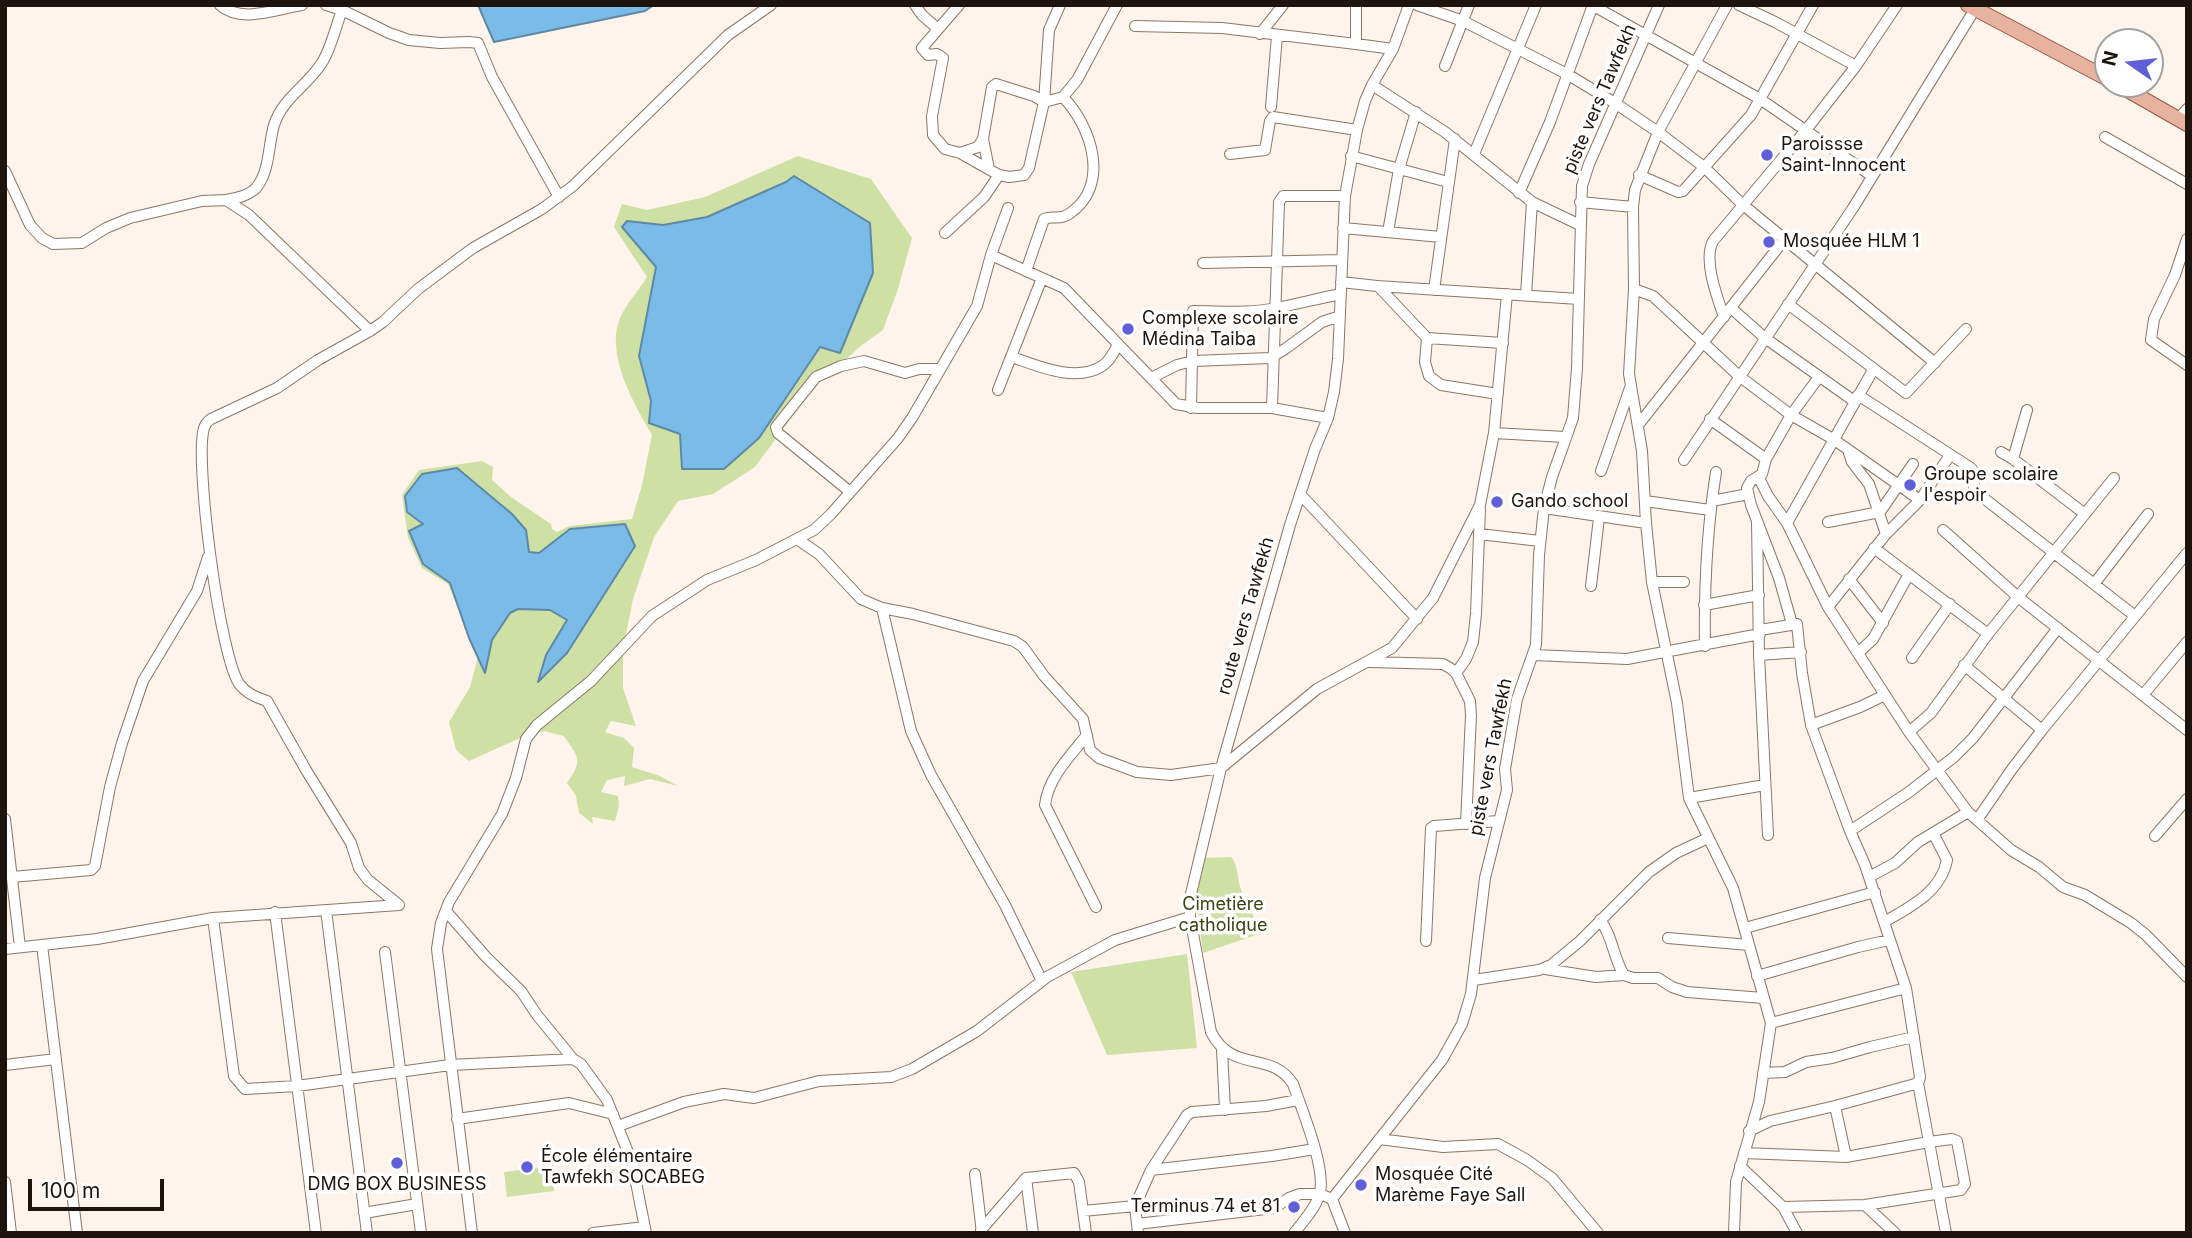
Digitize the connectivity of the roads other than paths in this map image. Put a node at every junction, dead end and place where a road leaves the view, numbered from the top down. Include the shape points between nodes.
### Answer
1 (220, 5) edge
2 (302, 5) edge
3 (326, 5) edge
4 (771, 5) edge
5 (915, 5) edge
6 (959, 5) edge
7 (1060, 5) edge
8 (1117, 5) edge
9 (1283, 5) edge
10 (1356, 5) edge
11 (1409, 5) edge
12 (1418, 5) edge
13 (1469, 5) edge
14 (1536, 5) edge
15 (1593, 5) edge
16 (1659, 5) edge
17 (1727, 5) edge
18 (1739, 5) edge
19 (1813, 5) edge
20 (1897, 5) edge
21 (1971, 7) edge
22 (760, 9) edge
23 (342, 10) junction
24 (1463, 21) junction
25 (1135, 26) dead end
26 (938, 29) junction
27 (1260, 34) junction
28 (1646, 35) junction
29 (1277, 36) junction
30 (1797, 36) junction
31 (1356, 44) junction
32 (1393, 49) junction
33 (1519, 49) junction
34 (1695, 62) junction
35 (1445, 66) dead end
36 (1856, 66) junction
37 (2094, 72) edge
38 (1567, 74) junction
39 (1372, 85) junction
40 (1063, 97) junction
41 (2145, 98) edge
42 (1760, 99) junction
43 (1044, 102) junction
44 (1615, 103) junction
45 (1271, 107) dead end
46 (1416, 112) junction
47 (2184, 117) edge
48 (1357, 130) junction
49 (1806, 130) junction
50 (1658, 132) junction
51 (2105, 137) dead end
52 (983, 139) junction
53 (1455, 139) junction
54 (960, 153) junction
55 (1230, 154) dead end
56 (1474, 154) junction
57 (1351, 156) junction
58 (1704, 167) junction
59 (1399, 169) junction
60 (5, 171) edge
61 (994, 172) junction
62 (1639, 175) junction
63 (1872, 176) junction
64 (1448, 183) junction
65 (2187, 184) edge
66 (250, 193) junction
67 (1519, 193) junction
68 (1345, 196) junction
69 (559, 197) junction
70 (226, 200) junction
71 (1532, 202) junction
72 (1580, 202) junction
73 (1742, 204) junction
74 (1633, 207) junction
75 (1008, 208) dead end
76 (249, 215) junction
77 (1580, 225) junction
78 (1343, 228) junction
79 (1388, 232) junction
80 (945, 233) dead end
81 (1441, 237) junction
82 (2187, 239) edge
83 (1784, 240) junction
84 (991, 255) junction
85 (1342, 260) junction
86 (1278, 262) junction
87 (1203, 263) dead end
88 (1815, 263) junction
89 (1026, 271) junction
90 (1042, 278) junction
91 (1341, 282) junction
92 (1377, 286) junction
93 (1434, 289) junction
94 (1634, 289) junction
95 (1340, 294) junction
96 (1507, 294) junction
97 (1526, 295) junction
98 (1579, 299) junction
99 (1788, 304) junction
100 (1275, 308) junction
101 (1727, 313) junction
102 (1340, 316) junction
103 (1966, 329) dead end
104 (370, 331) junction
105 (1427, 338) junction
106 (1765, 338) junction
107 (1503, 343) junction
108 (1704, 343) junction
109 (1118, 344) junction
110 (1274, 356) junction
111 (1012, 357) junction
112 (1194, 361) junction
113 (1935, 363) junction
114 (2187, 365) edge
115 (940, 369) junction
116 (1873, 370) junction
117 (1739, 376) junction
118 (1819, 377) junction
119 (1150, 378) junction
120 (1630, 385) junction
121 (998, 390) dead end
122 (1498, 394) junction
123 (1856, 398) junction
124 (1191, 408) junction
125 (1272, 408) junction
126 (2027, 410) dead end
127 (1791, 415) junction
128 (1328, 418) junction
129 (1710, 419) junction
130 (1639, 424) junction
131 (1494, 433) junction
132 (1565, 437) junction
133 (1833, 439) junction
134 (1848, 450) junction
135 (2001, 452) dead end
136 (1950, 455) junction
137 (1766, 459) junction
138 (2013, 459) junction
139 (1684, 460) dead end
140 (1913, 464) dead end
141 (1601, 471) dead end
142 (1716, 472) dead end
143 (1759, 478) junction
144 (2114, 478) dead end
145 (1900, 484) junction
146 (849, 491) junction
147 (1300, 494) junction
148 (1748, 494) junction
149 (1920, 500) junction
150 (1645, 501) junction
151 (1480, 505) junction
152 (1711, 505) junction
153 (1544, 508) junction
154 (1880, 512) junction
155 (2084, 514) junction
156 (2148, 514) dead end
157 (1599, 518) junction
158 (1757, 520) junction
159 (1828, 522) dead end
160 (1646, 523) junction
161 (1787, 523) junction
162 (1943, 530) dead end
163 (1479, 534) junction
164 (1886, 534) junction
165 (797, 539) junction
166 (1540, 541) junction
167 (1874, 548) junction
168 (209, 551) junction
169 (2054, 552) junction
170 (2187, 553) edge
171 (1909, 574) junction
172 (1849, 579) junction
173 (1652, 582) junction
174 (1684, 582) dead end
175 (2094, 584) junction
176 (1591, 586) dead end
177 (1759, 595) junction
178 (2018, 597) junction
179 (1704, 604) junction
180 (1950, 604) junction
181 (1828, 607) junction
182 (882, 608) junction
183 (2135, 616) junction
184 (1417, 619) junction
185 (1883, 623) junction
186 (1792, 624) junction
187 (2058, 628) junction
188 (1760, 632) junction
189 (1988, 634) junction
190 (2187, 642) edge
191 (1705, 646) junction
192 (1801, 652) junction
193 (1666, 653) junction
194 (1857, 653) junction
195 (1534, 655) junction
196 (1759, 655) junction
197 (1912, 658) dead end
198 (2100, 661) junction
199 (1367, 662) junction
200 (1964, 665) junction
201 (1456, 673) junction
202 (1885, 695) junction
203 (2143, 695) junction
204 (2003, 697) junction
205 (1811, 725) junction
206 (2186, 726) edge
207 (2042, 730) junction
208 (1909, 732) junction
209 (1087, 735) junction
210 (1221, 768) junction
211 (1936, 772) junction
212 (1765, 785) junction
213 (1689, 798) junction
214 (2187, 799) edge
215 (1968, 812) junction
216 (5, 819) edge
217 (1977, 820) junction
218 (1499, 821) junction
219 (1466, 824) junction
220 (1850, 831) junction
221 (1933, 833) junction
222 (1768, 835) dead end
223 (2155, 836) dead end
224 (1708, 838) junction
225 (12, 877) junction
226 (1868, 877) junction
227 (1875, 892) junction
228 (1096, 906) dead end
229 (326, 910) junction
230 (446, 911) junction
231 (275, 912) junction
232 (1190, 916) junction
233 (213, 918) junction
234 (1601, 920) junction
235 (1884, 922) junction
236 (1745, 928) junction
237 (1668, 938) dead end
238 (1889, 940) junction
239 (1426, 941) dead end
240 (42, 945) junction
241 (1749, 945) junction
242 (20, 947) junction
243 (5, 949) edge
244 (385, 952) dead end
245 (1545, 969) junction
246 (1624, 975) junction
247 (1757, 976) junction
248 (2187, 977) edge
249 (1474, 980) junction
250 (1042, 981) junction
251 (1906, 988) junction
252 (1763, 998) junction
253 (1770, 1023) junction
254 (1914, 1037) junction
255 (1222, 1049) junction
256 (55, 1059) junction
257 (573, 1059) junction
258 (5, 1065) edge
259 (450, 1065) junction
260 (400, 1072) junction
261 (1763, 1073) junction
262 (347, 1079) junction
263 (1918, 1083) junction
264 (297, 1086) junction
265 (1298, 1100) junction
266 (1759, 1102) junction
267 (1835, 1106) junction
268 (1225, 1111) junction
269 (612, 1114) junction
270 (457, 1119) junction
271 (1770, 1121) junction
272 (618, 1126) junction
273 (1749, 1131) junction
274 (1379, 1139) junction
275 (1929, 1142) junction
276 (1315, 1149) junction
277 (1744, 1153) junction
278 (1846, 1157) junction
279 (1740, 1166) junction
280 (1151, 1170) junction
281 (975, 1174) dead end
282 (1026, 1178) junction
283 (5, 1185) edge
284 (1320, 1194) junction
285 (1938, 1194) junction
286 (1332, 1199) junction
287 (418, 1204) junction
288 (1865, 1205) junction
289 (1135, 1206) junction
290 (1783, 1207) junction
291 (1083, 1211) junction
292 (364, 1213) junction
293 (1138, 1229) edge
294 (646, 1230) edge
295 (982, 1231) edge
296 (11, 1233) edge
297 (77, 1233) edge
298 (316, 1233) edge
299 (367, 1233) edge
300 (421, 1233) edge
301 (472, 1233) edge
302 (593, 1233) edge
303 (1033, 1233) edge
304 (1086, 1233) edge
305 (1294, 1233) edge
306 (1345, 1233) edge
307 (1598, 1233) edge
308 (1734, 1233) edge
309 (1797, 1233) edge
310 (1895, 1233) edge
311 (1946, 1233) edge

1 - 2 street via 233,13 251,14
3 - 23 street
4 - 22 street
5 - 26 street
6 - 26 street
7 - 43 street via 1049,30
8 - 40 street
9 - 27 street
10 - 31 street
11 - 32 street, route vers Tawfekh
12 - 24 street
13 - 24 street
14 - 33 street
15 - 28 street
15 - 38 street
16 - 28 street, piste vers Tawfekh
17 - 34 street
18 - 30 street
19 - 30 street
20 - 36 street
21 - 37 main road
21 - 63 street
22 - 69 street
23 - 66 street via 322,62 279,112 265,170
23 - 69 street via 409,40 478,43
24 - 33 street
24 - 35 street
25 - 27 street
26 - 54 street via 922,48 928,55 943,58 933,135 945,149
27 - 29 street
28 - 34 street
28 - 44 street, piste vers Tawfekh
29 - 31 street
29 - 45 street
30 - 36 street
30 - 42 street
31 - 32 street
32 - 39 street, route vers Tawfekh
33 - 38 street
33 - 56 street
34 - 42 street
34 - 50 street
36 - 49 street
38 - 44 street
38 - 67 street
39 - 46 street
39 - 48 street, route vers Tawfekh
40 - 43 street
40 - 89 street via 1090,141 1093,175 1088,195 1073,212 1060,219 1044,219
41 - 47 main road
42 - 49 street
42 - 58 street
43 - 52 street via 996,84
43 - 61 street via 1024,176
44 - 50 street
44 - 72 street, piste vers Tawfekh via 1589,164
46 - 53 street
46 - 59 street
48 - 55 street via 1273,117 1265,150
48 - 57 street, route vers Tawfekh
49 - 63 street
49 - 73 street
50 - 58 street
50 - 62 street
51 - 65 street
52 - 54 street via 978,147
52 - 61 street
53 - 56 street
53 - 64 street
54 - 61 street
56 - 67 street
57 - 59 street
57 - 68 street, route vers Tawfekh
58 - 62 street via 1680,192
58 - 73 street
59 - 64 street
59 - 79 street
60 - 70 street via 30,225 53,244 82,243 130,218
61 - 80 street via 984,197
62 - 74 street
63 - 88 street
64 - 81 street
66 - 70 street
66 - 76 street
67 - 71 street
68 - 78 street, route vers Tawfekh
68 - 86 street via 1283,196 1277,212
69 - 104 street via 473,248
70 - 76 street
71 - 77 street
71 - 97 street
72 - 74 street
72 - 77 street, piste vers Tawfekh
73 - 83 street
73 - 101 street via 1709,251 1714,284
74 - 94 street
75 - 84 street
76 - 104 street
77 - 98 street, piste vers Tawfekh
78 - 79 street
78 - 85 street, route vers Tawfekh
79 - 81 street
81 - 93 street
82 - 114 street via 2151,331 2151,340
83 - 88 street
83 - 101 street
84 - 89 street
84 - 115 street via 977,306
85 - 86 street
85 - 91 street, route vers Tawfekh
86 - 87 street
86 - 100 street
88 - 99 street
88 - 113 street
89 - 90 street
90 - 109 street via 1064,288
90 - 111 street
91 - 92 street
91 - 95 street, route vers Tawfekh
92 - 93 street
92 - 105 street
93 - 96 street
94 - 108 street via 1653,296
94 - 120 street
95 - 100 street
95 - 102 street, route vers Tawfekh
96 - 97 street
96 - 107 street
97 - 98 street
98 - 132 street, piste vers Tawfekh via 1575,404
99 - 106 street
99 - 116 street
100 - 110 street
100 - 112 street via 1193,311
101 - 106 street
101 - 108 street
102 - 110 street via 1322,322
102 - 128 street, route vers Tawfekh
103 - 113 street
104 - 168 street via 277,388 206,423 202,459
105 - 107 street
105 - 122 street via 1429,376 1441,385
106 - 117 street
106 - 118 street
107 - 122 street
108 - 117 street
108 - 130 street
109 - 111 street via 1110,359 1087,372 1041,367
109 - 119 street
110 - 112 street
110 - 125 street
111 - 121 street
112 - 119 street
112 - 124 street
113 - 116 street via 1906,393
115 - 146 street via 898,438
115 - 146 street via 905,373 864,361 841,366 816,377 776,427
116 - 123 street
117 - 127 street
117 - 129 street
118 - 123 street
118 - 127 street
119 - 124 street via 1176,404
120 - 130 street
120 - 141 street
122 - 131 street
123 - 133 street
123 - 136 street
124 - 125 street
125 - 128 street
126 - 138 street
127 - 133 street
127 - 137 street
128 - 147 street, route vers Tawfekh
129 - 137 street
129 - 139 street
130 - 150 street
131 - 132 street
131 - 151 street
132 - 153 street, piste vers Tawfekh
133 - 134 street
133 - 161 street
134 - 145 street
134 - 154 street
135 - 138 street
136 - 149 street
136 - 169 street via 1973,470 1973,486 1981,496
137 - 143 street
138 - 155 street
140 - 145 street
142 - 152 street
143 - 148 street via 1749,483
143 - 161 street
144 - 155 street
145 - 149 street
145 - 154 street
146 - 165 street via 818,528
147 - 184 street
147 - 210 street, route vers Tawfekh
148 - 152 street
148 - 158 street
149 - 164 street
150 - 152 street
150 - 160 street
151 - 163 street
151 - 184 street via 1433,598
152 - 179 street
153 - 157 street
153 - 166 street, piste vers Tawfekh
154 - 159 street
154 - 164 street
155 - 169 street
156 - 175 street
157 - 160 street
157 - 176 street
158 - 177 street
158 - 186 street
160 - 173 street
161 - 181 street
162 - 178 street
163 - 166 street
163 - 201 street via 1473,642
164 - 167 street
165 - 182 street via 819,554 861,600
165 - 230 street via 707,580 652,616 590,681 537,725 526,739 502,814
166 - 195 street, piste vers Tawfekh
167 - 171 street
167 - 172 street
168 - 225 street via 197,591 143,681 110,787 95,866 92,870
168 - 229 street via 227,651 239,685 267,701 351,843 359,868 399,905
169 - 175 street
169 - 178 street
170 - 183 street
171 - 180 street
171 - 185 street
172 - 181 street
172 - 185 street
173 - 174 street
173 - 193 street
175 - 183 street
177 - 179 street
177 - 188 street
178 - 187 street
178 - 189 street
179 - 191 street
180 - 189 street
180 - 197 street
181 - 194 street
182 - 209 street via 1014,641 1083,719
182 - 250 street via 911,731 930,775 999,894
183 - 198 street
184 - 199 street via 1392,648
185 - 194 street
186 - 188 street
186 - 192 street via 1797,624
187 - 198 street
187 - 204 street
188 - 191 street
188 - 196 street
189 - 200 street
190 - 203 street
191 - 193 street
192 - 196 street
192 - 205 street
193 - 195 street via 1611,660
193 - 213 street
194 - 202 street
195 - 218 street, piste vers Tawfekh via 1517,699
196 - 212 street
198 - 203 street
198 - 207 street
199 - 201 street via 1443,664
199 - 210 street via 1317,689
200 - 204 street
200 - 208 street via 1931,713
201 - 219 street via 1470,701 1471,715
202 - 205 street
202 - 208 street
203 - 206 street
204 - 207 street
204 - 211 street via 1973,738
205 - 220 street
207 - 217 street
208 - 211 street
209 - 210 street via 1090,750 1098,758 1137,772 1171,775
209 - 228 street via 1054,778 1045,805
210 - 232 street, route vers Tawfekh via 1193,880
211 - 215 street
211 - 220 street
212 - 213 street
212 - 222 street
213 - 224 street
214 - 223 street
215 - 217 street
215 - 221 street
216 - 225 street
217 - 248 street via 2063,887 2131,923
218 - 219 street
218 - 249 street, piste vers Tawfekh via 1479,916
219 - 239 street via 1434,826 1429,832
220 - 226 street
221 - 226 street via 1895,863
221 - 235 street via 1947,860 1938,884
224 - 234 street via 1649,872
224 - 236 street via 1733,888
225 - 242 street
226 - 227 street
227 - 235 street
227 - 236 street
229 - 231 street
229 - 262 street
230 - 257 street via 521,991
230 - 259 street via 437,949
231 - 233 street
231 - 264 street
232 - 250 street via 1115,940
232 - 255 street, route vers Tawfekh via 1211,1032
233 - 240 street
233 - 264 street via 234,1076 245,1089
234 - 245 street
234 - 246 street
235 - 238 street
236 - 241 street
237 - 241 street
238 - 247 street
238 - 251 street
240 - 242 street
240 - 256 street
241 - 247 street
242 - 243 street
244 - 260 street
245 - 246 street via 1596,978
245 - 249 street
246 - 252 street via 1658,978 1687,992
247 - 252 street
249 - 274 street, piste vers Tawfekh via 1462,1024 1442,1060
250 - 272 street via 976,1031 891,1077 819,1081 754,1097 724,1094 684,1102
251 - 253 street
251 - 254 street
252 - 253 street
253 - 261 street
254 - 261 street via 1806,1062 1785,1072
254 - 263 street
255 - 265 street via 1278,1068 1289,1077
255 - 268 street
256 - 258 street
256 - 297 street
257 - 259 street
257 - 269 street via 607,1100
259 - 260 street
259 - 270 street
260 - 262 street
260 - 287 street
261 - 266 street
262 - 264 street
262 - 292 street
263 - 267 street
263 - 275 street
264 - 298 street
265 - 268 street
265 - 276 street
266 - 271 street
266 - 273 street
267 - 271 street
267 - 278 street
268 - 280 street via 1187,1115
269 - 270 street via 569,1103
269 - 272 street
270 - 301 street
271 - 273 street
272 - 294 street via 632,1162
273 - 277 street
274 - 286 street, piste vers Tawfekh
274 - 307 street via 1443,1146 1498,1144 1552,1178
275 - 278 street
275 - 285 street
275 - 285 street via 1952,1139 1959,1149 1965,1184 1961,1191
276 - 280 street
276 - 284 street
277 - 278 street
277 - 279 street
279 - 290 street
279 - 308 street
280 - 289 street
281 - 295 street
282 - 291 street via 1074,1173
282 - 295 street
282 - 303 street
283 - 296 street
284 - 286 street
284 - 293 street via 1294,1195 1274,1208
284 - 305 street
285 - 288 street
285 - 311 street
286 - 306 street
287 - 292 street
287 - 300 street
288 - 290 street
288 - 310 street
289 - 291 street
289 - 293 street
290 - 309 street
291 - 304 street
292 - 299 street
294 - 302 street

